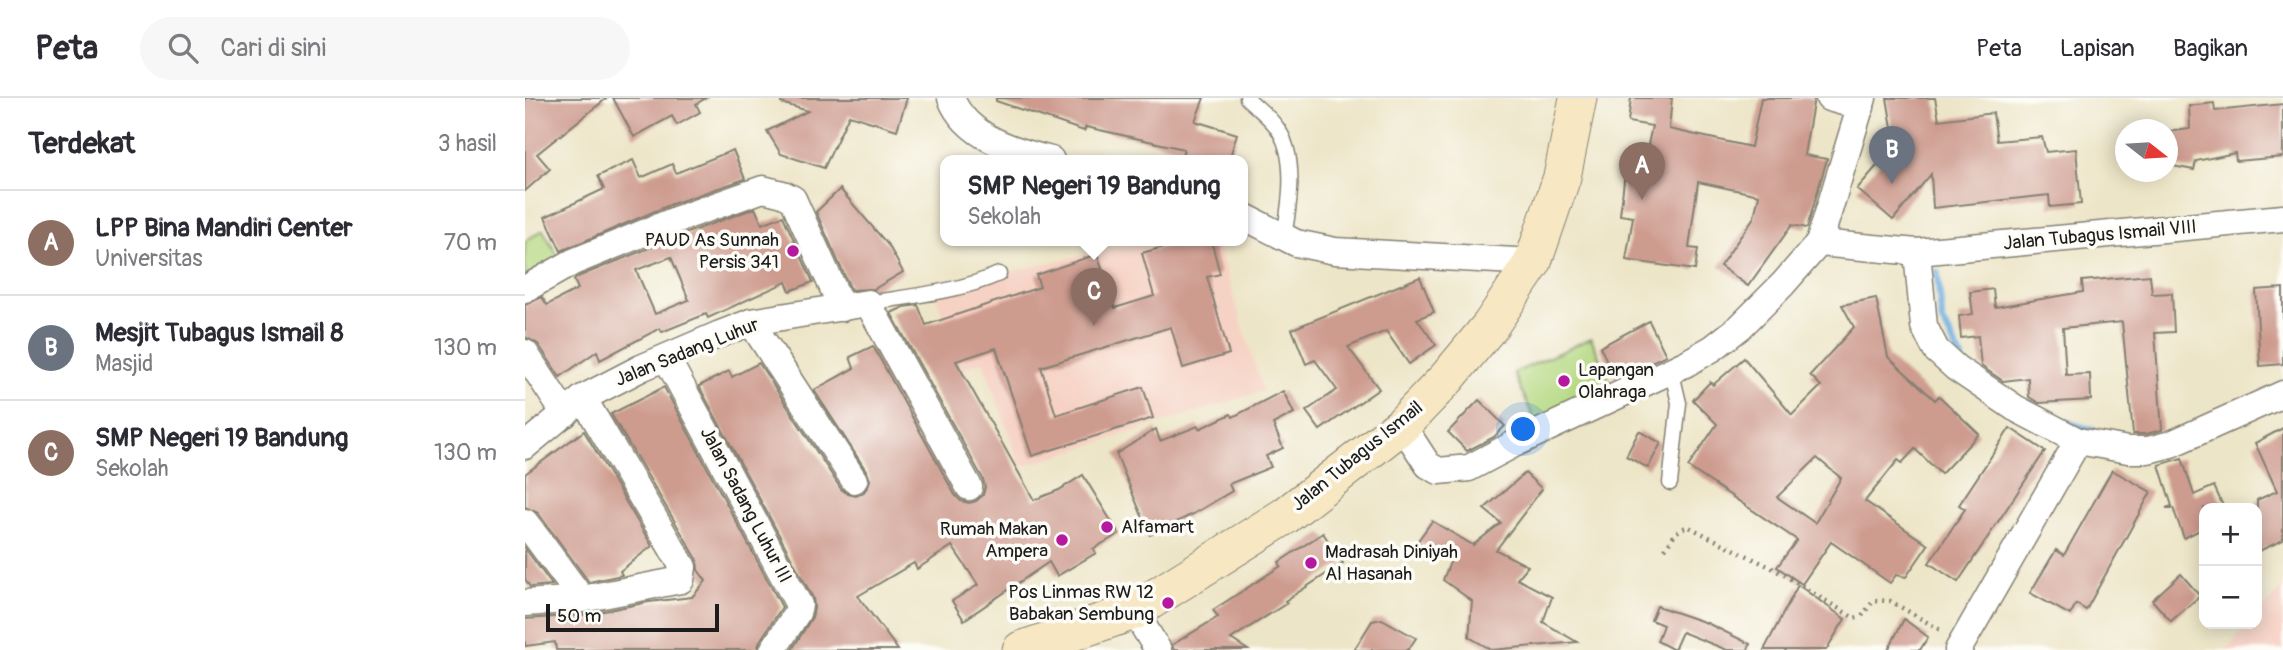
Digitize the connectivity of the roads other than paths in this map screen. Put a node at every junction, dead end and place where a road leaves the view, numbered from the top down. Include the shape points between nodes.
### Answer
1 (951, 98) edge
2 (1247, 98) edge
3 (1577, 98) edge
4 (1829, 98) edge
5 (1862, 102) edge
6 (1035, 155) edge
7 (1248, 218) edge
8 (2283, 218) edge
9 (1283, 236) junction
10 (1819, 243) junction
11 (1917, 252) junction
12 (1533, 262) junction
13 (999, 274) dead end
14 (525, 289) edge
15 (868, 303) junction
16 (842, 308) junction
17 (751, 322) junction
18 (525, 353) edge
19 (667, 359) junction
20 (1671, 369) junction
21 (2283, 394) edge
22 (574, 406) junction
23 (1402, 425) junction
24 (2078, 441) junction
25 (525, 446) edge
26 (854, 480) dead end
27 (1671, 483) dead end
28 (969, 487) dead end
29 (525, 522) edge
30 (582, 599) junction
31 (525, 603) edge
32 (1134, 611) junction
33 (1960, 647) edge
34 (773, 650) edge
35 (1021, 650) edge
36 (1157, 650) edge

1 - 6 street via 982,135
2 - 9 lane via 1276,126 1287,148 1291,198
3 - 12 main road, Jalan Tubagus Ismail via 1562,177
4 - 5 street
5 - 10 street
7 - 9 street
8 - 11 street, Jalan Tubagus Ismail VIII
9 - 12 street via 1335,251
10 - 11 street, Jalan Tubagus Ismail VIII
10 - 20 street via 1739,327 1713,348
11 - 24 street via 1924,326 1936,350 2015,408
12 - 23 main road, Jalan Tubagus Ismail via 1490,326
13 - 15 lane via 978,284
14 - 16 street via 573,262 763,190 793,199
15 - 16 street, Jalan Sadang Luhur
15 - 28 street
16 - 17 street, Jalan Sadang Luhur
17 - 19 street, Jalan Sadang Luhur
17 - 26 street
18 - 22 street
19 - 22 street, Jalan Sadang Luhur via 641,368
19 - 34 street, Jalan Sadang Luhur III via 799,605
20 - 23 street via 1469,468 1439,471 1428,466
20 - 27 lane via 1679,403
21 - 24 street via 2148,450
22 - 25 street, Jalan Sadang Luhur
22 - 30 street via 684,573 681,580
23 - 32 main road, Jalan Tubagus Ismail via 1285,516
24 - 33 street
29 - 30 street
30 - 31 street
32 - 35 main road, Jalan Tubagus Ismail
32 - 36 street

